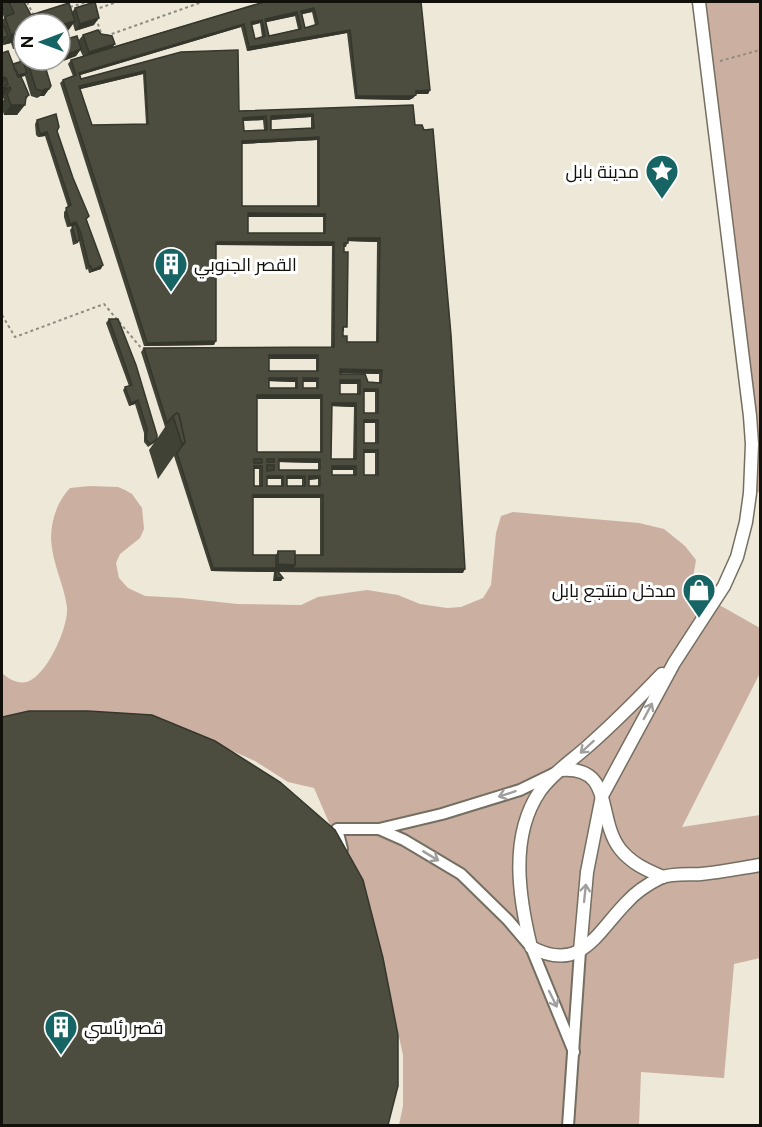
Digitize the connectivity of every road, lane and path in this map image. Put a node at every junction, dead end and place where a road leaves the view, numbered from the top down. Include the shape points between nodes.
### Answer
1 (87, 2) edge
2 (117, 2) edge
3 (202, 2) edge
4 (699, 2) edge
5 (66, 8) edge
6 (760, 50) edge
7 (708, 64) junction
8 (2, 315) edge
9 (145, 349) edge
10 (674, 663) junction
11 (561, 770) junction
12 (602, 796) junction
13 (325, 826) edge
14 (337, 829) junction
15 (379, 829) junction
16 (345, 861) edge
17 (760, 865) edge
18 (663, 877) junction
19 (531, 947) junction
20 (580, 951) junction
21 (574, 1052) junction
22 (568, 1125) edge

1 - 5 path
2 - 3 path via 94,9 102,37
4 - 7 street
6 - 7 path
7 - 10 street via 750,416 750,493 731,572
8 - 9 path via 15,338 104,303
10 -> 11 street
12 -> 10 street
11 - 12 street via 576,769 589,774
11 -> 15 street via 520,790
11 - 19 street via 541,791 532,808 520,851 521,896
12 - 18 street via 611,834 620,849 634,863
20 -> 12 street via 587,872
13 - 14 street
14 - 15 street
14 - 16 street
15 -> 19 street via 461,874
17 - 18 street
18 - 20 street via 637,893
19 - 20 street via 558,955
19 -> 21 street
20 - 21 street
21 - 22 street

